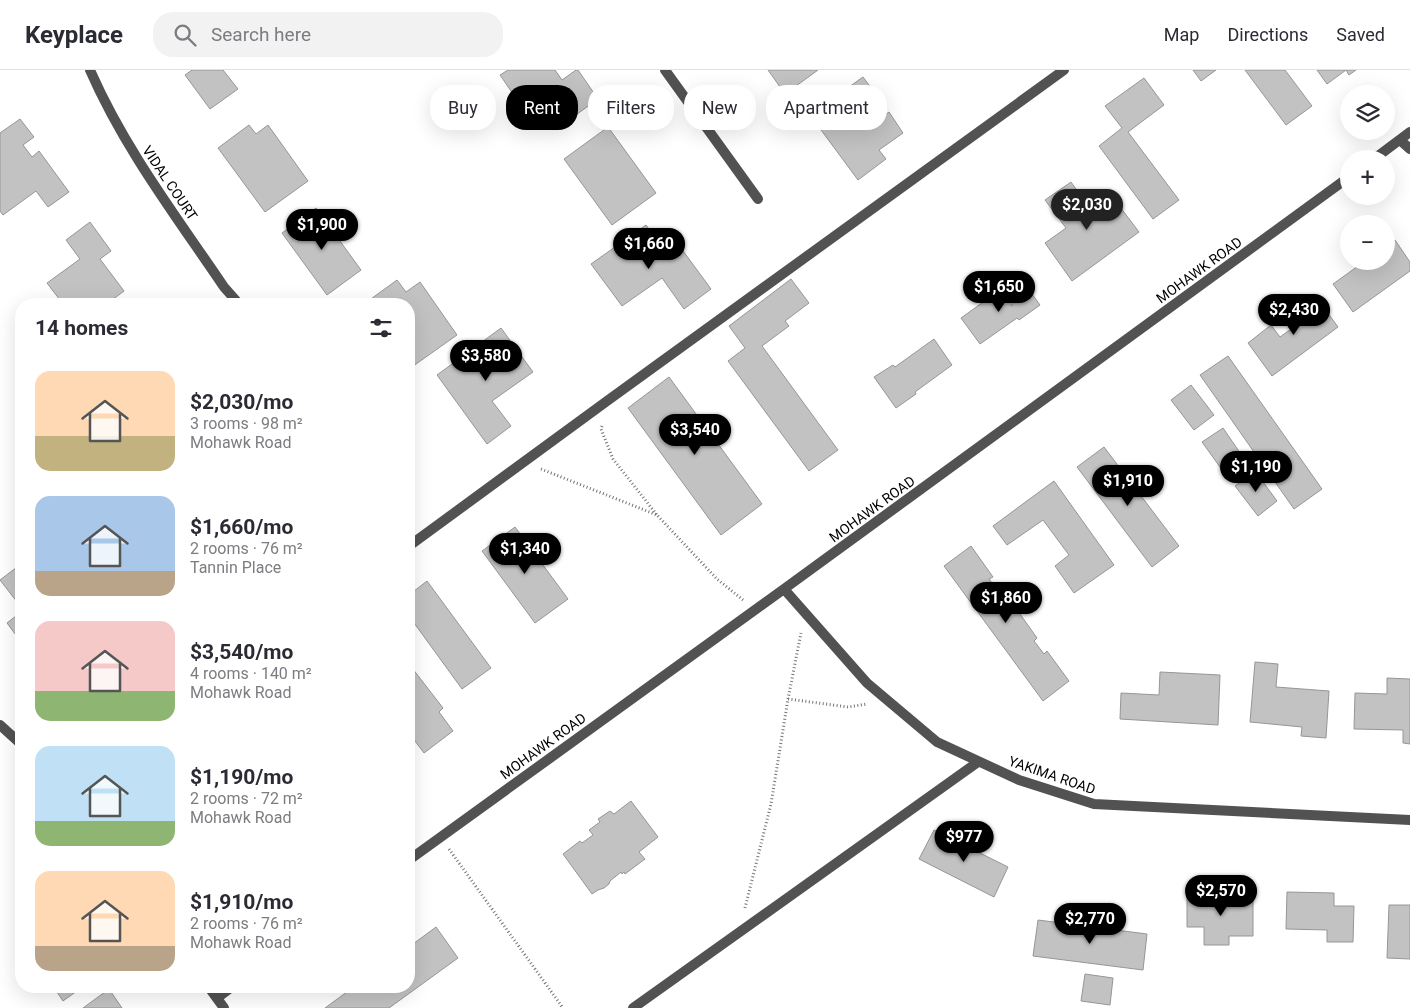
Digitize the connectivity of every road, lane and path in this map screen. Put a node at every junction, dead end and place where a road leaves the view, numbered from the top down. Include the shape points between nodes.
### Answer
1 (90, 70) edge
2 (665, 70) edge
3 (1064, 70) edge
4 (1410, 132) edge
5 (1400, 140) junction
6 (1386, 150) edge
7 (1410, 150) edge
8 (1340, 184) edge
9 (758, 199) dead end
10 (234, 298) edge
11 (607, 401) junction
12 (524, 463) junction
13 (657, 515) junction
14 (415, 542) edge
15 (784, 589) junction
16 (755, 610) junction
17 (805, 613) junction
18 (788, 699) junction
19 (888, 701) junction
20 (0, 725) edge
21 (15, 739) edge
22 (978, 762) junction
23 (1410, 820) edge
24 (440, 837) junction
25 (415, 856) edge
26 (738, 933) junction
27 (213, 993) edge
28 (224, 993) edge
29 (217, 998) junction
30 (224, 1008) edge
31 (563, 1008) edge
32 (633, 1008) edge

1 - 10 street, VIDAL COURT via 134,154
2 - 9 street
3 - 11 street
4 - 5 street
5 - 6 street
5 - 7 street
8 - 15 street, MOHAWK ROAD
11 - 12 street
11 - 13 path via 602,430 613,459
12 - 13 path
12 - 14 street
13 - 16 path via 717,579
15 - 16 street, MOHAWK ROAD
15 - 17 street, YAKIMA ROAD
16 - 24 street, MOHAWK ROAD
17 - 18 path
17 - 19 street, YAKIMA ROAD via 867,683
18 - 19 path via 848,708
18 - 26 path via 771,804
19 - 22 street, YAKIMA ROAD via 938,742
20 - 21 street
22 - 23 street, YAKIMA ROAD via 1019,780 1094,804
22 - 26 street
24 - 25 street, MOHAWK ROAD
24 - 31 path
26 - 32 street
27 - 29 street
28 - 29 street
29 - 30 street

